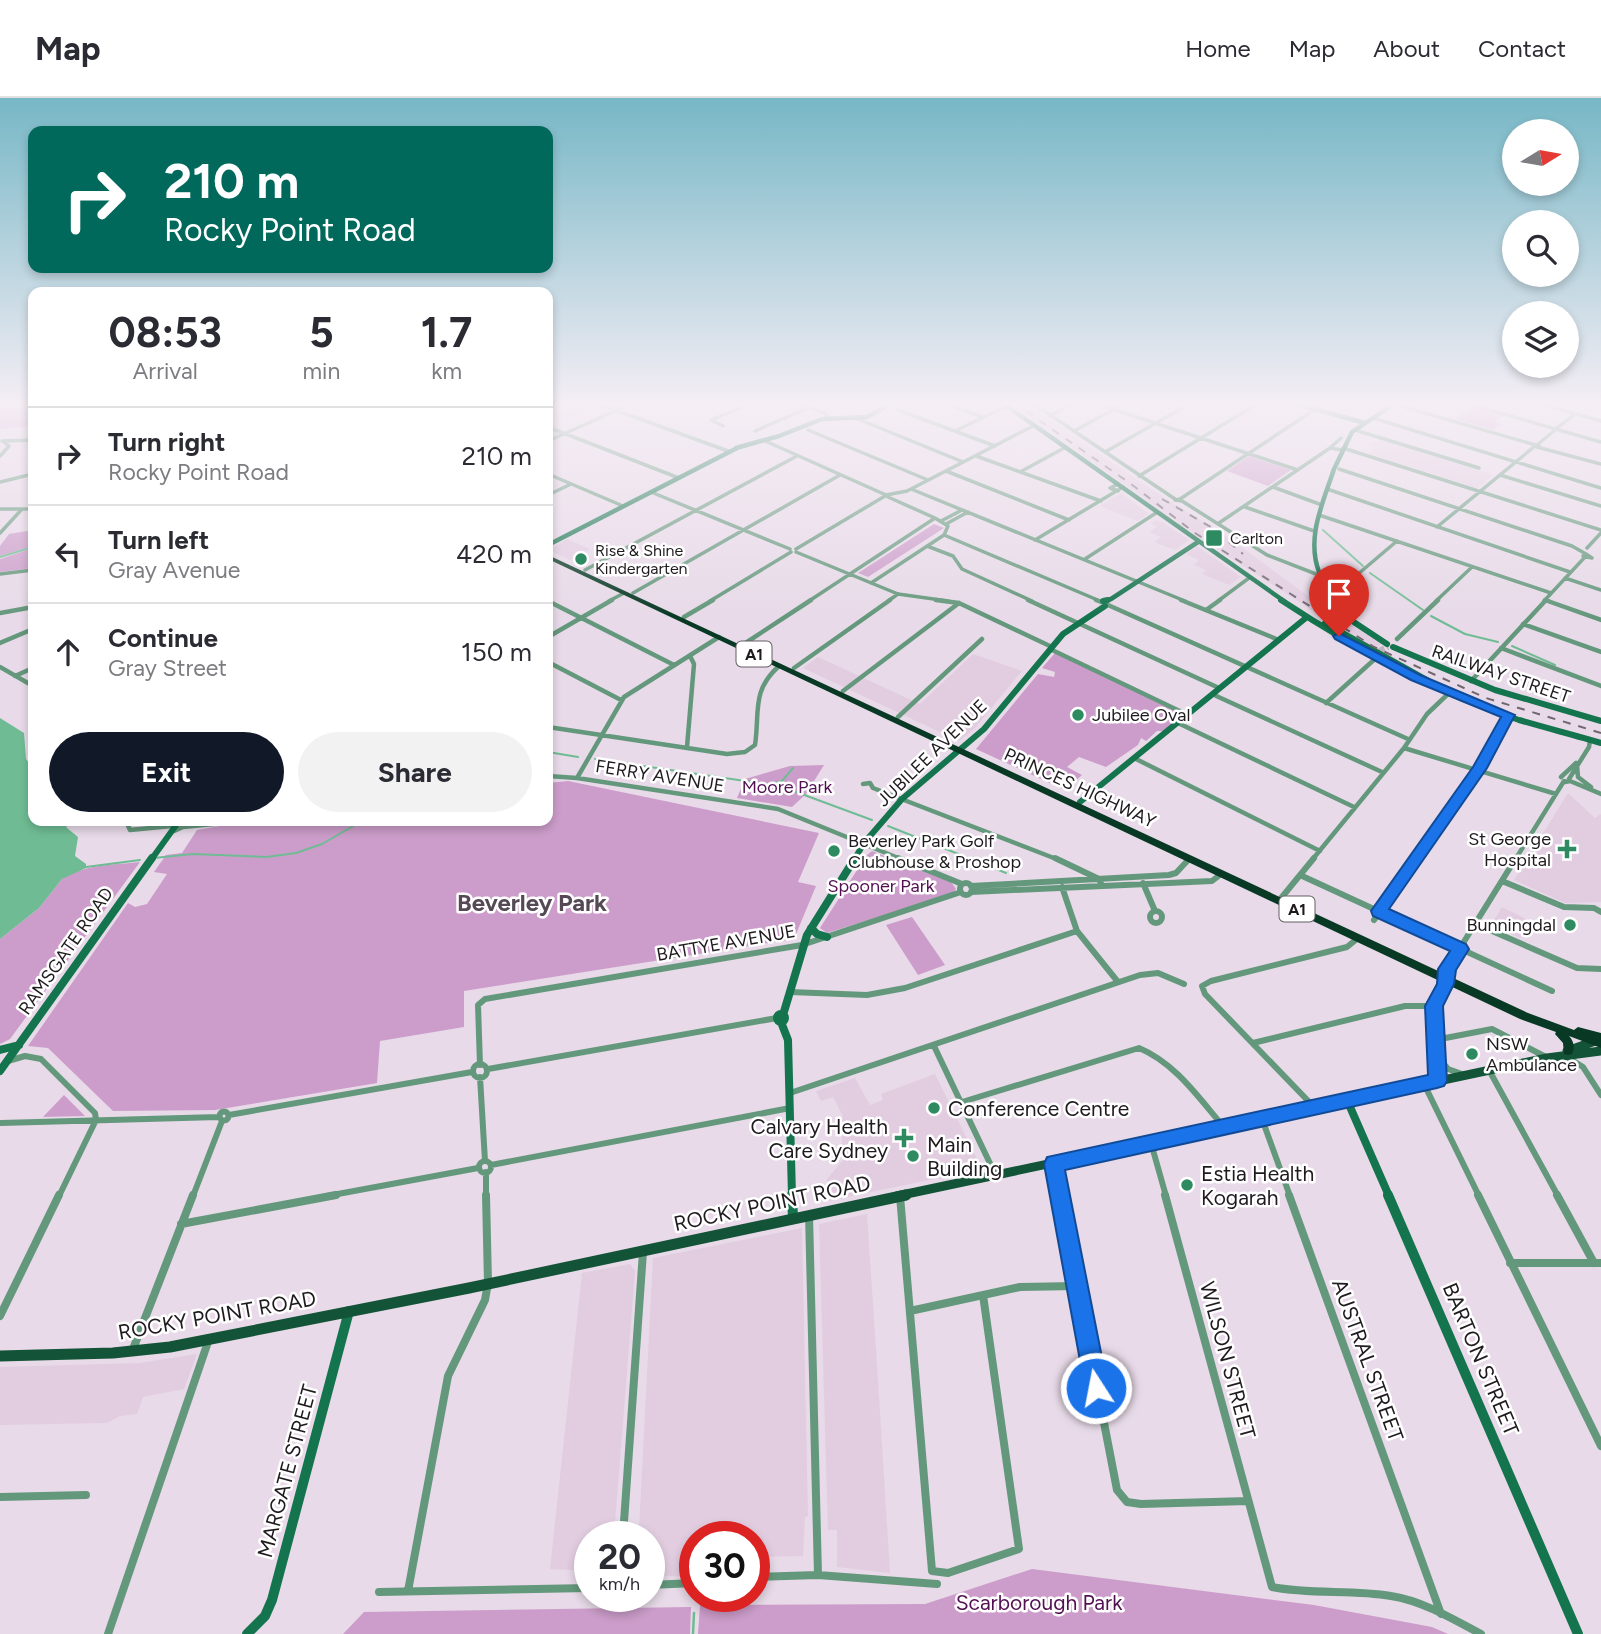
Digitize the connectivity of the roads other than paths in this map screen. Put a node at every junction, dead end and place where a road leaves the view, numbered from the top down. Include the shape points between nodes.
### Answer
1 (668, 474) edge
2 (688, 474) edge
3 (765, 474) edge
4 (838, 474) edge
5 (914, 474) edge
6 (941, 474) edge
7 (953, 474) edge
8 (1025, 474) edge
9 (1101, 474) edge
10 (1136, 474) edge
11 (1143, 474) edge
12 (1218, 474) edge
13 (1293, 474) edge
14 (1334, 474) edge
15 (1353, 474) edge
16 (1421, 474) edge
17 (1558, 474) edge
18 (28, 475) edge
19 (841, 475) junction
20 (1500, 475) joint
21 (553, 476) edge
22 (1139, 476) junction
23 (679, 478) junction
24 (929, 480) junction
25 (0, 482) edge
26 (571, 484) junction
27 (1119, 487) junction
28 (1273, 487) junction
29 (1601, 487) edge
30 (911, 489) junction
31 (1327, 489) junction
32 (651, 492) junction
33 (1480, 492) junction
34 (553, 493) edge
35 (888, 496) junction
36 (1179, 500) junction
37 (1101, 501) junction
38 (1322, 505) junction
39 (623, 506) junction
40 (1601, 506) edge
41 (1245, 507) junction
42 (0, 509) edge
43 (22, 509) junction
44 (28, 509) edge
45 (1459, 509) junction
46 (962, 510) junction
47 (696, 511) junction
48 (968, 512) junction
49 (1154, 515) junction
50 (1319, 515) junction
51 (935, 518) junction
52 (1069, 520) junction
53 (944, 522) junction
54 (1219, 523) junction
55 (1437, 527) junction
56 (743, 530) junction
57 (1314, 531) junction
58 (1601, 532) edge
59 (0, 533) edge
60 (944, 534) junction
61 (1035, 540) junction
62 (1397, 541) junction
63 (553, 542) edge
64 (1198, 542) junction
65 (927, 546) junction
66 (1587, 548) dead end
67 (793, 550) junction
68 (1586, 556) junction
69 (553, 557) edge
70 (553, 557) edge
71 (1592, 558) joint
72 (1085, 559) junction
73 (1601, 561) edge
74 (1472, 567) junction
75 (585, 570) junction
76 (28, 571) edge
77 (1570, 572) junction
78 (849, 573) junction
79 (0, 574) edge
80 (1318, 574) junction
81 (1249, 578) junction
82 (1565, 578) junction
83 (1138, 581) junction
84 (872, 583) junction
85 (1601, 590) edge
86 (628, 593) junction
87 (1328, 593) junction
88 (1551, 593) junction
89 (898, 594) junction
90 (1545, 600) junction
91 (959, 603) junction
92 (553, 604) edge
93 (1104, 604) junction
94 (28, 608) edge
95 (1206, 610) junction
96 (0, 613) edge
97 (684, 617) junction
98 (580, 618) junction
99 (1310, 619) junction
100 (1601, 620) edge
101 (1077, 623) junction
102 (1523, 624) junction
103 (28, 631) edge
104 (553, 634) edge
105 (719, 638) junction
106 (982, 639) dead end
107 (1397, 639) dead end
108 (1279, 640) junction
109 (0, 643) edge
110 (744, 645) junction
111 (1051, 648) junction
112 (1501, 648) junction
113 (1601, 652) edge
114 (1377, 654) junction
115 (690, 656) junction
116 (553, 665) edge
117 (674, 665) junction
118 (779, 666) junction
119 (1247, 666) junction
120 (0, 667) edge
121 (794, 668) junction
122 (28, 670) edge
123 (15, 676) junction
124 (1471, 681) junction
125 (28, 683) edge
126 (1601, 685) edge
127 (1219, 688) junction
128 (843, 691) junction
129 (1449, 693) junction
130 (1212, 694) junction
131 (621, 700) junction
132 (1326, 703) junction
133 (1188, 715) junction
134 (1508, 715) junction
135 (898, 717) junction
136 (1601, 721) edge
137 (1178, 723) junction
138 (553, 728) edge
139 (602, 734) junction
140 (1408, 739) junction
141 (1590, 740) junction
142 (1601, 743) edge
143 (687, 747) junction
144 (1404, 748) junction
145 (962, 749) junction
146 (1135, 758) junction
147 (1581, 758) junction
148 (1577, 765) junction
149 (1478, 770) junction
150 (1382, 772) junction
151 (553, 776) edge
152 (577, 778) junction
153 (1566, 779) junction
154 (873, 788) dead end
155 (1601, 793) edge
156 (1556, 794) junction
157 (902, 799) junction
158 (1080, 802) junction
159 (1354, 807) junction
160 (127, 826) edge
161 (168, 826) edge
162 (176, 826) edge
163 (864, 844) junction
164 (1320, 851) junction
165 (1189, 859) junction
166 (1076, 868) junction
167 (1221, 874) junction
168 (1300, 875) junction
169 (1141, 877) junction
170 (1070, 880) junction
171 (1502, 881) junction
172 (1101, 883) junction
173 (962, 884) junction
174 (1144, 884) junction
175 (1061, 885) junction
176 (971, 889) junction
177 (961, 892) junction
178 (1282, 897) junction
179 (1155, 911) dead end
180 (1379, 911) junction
181 (1600, 911) edge
182 (1374, 920) dead end
183 (1476, 924) junction
184 (811, 928) junction
185 (1077, 931) junction
186 (827, 937) junction
187 (1358, 938) junction
188 (802, 945) junction
189 (1460, 949) junction
190 (1601, 969) edge
191 (1446, 976) junction
192 (1118, 982) junction
193 (1184, 984) dead end
194 (1552, 990) dead end
195 (790, 992) junction
196 (1434, 1006) junction
197 (1524, 1016) junction
198 (780, 1018) junction
199 (1435, 1040) junction
200 (1599, 1041) edge
201 (1253, 1043) junction
202 (934, 1046) junction
203 (1601, 1051) edge
204 (0, 1052) edge
205 (13, 1053) junction
206 (1566, 1053) junction
207 (1584, 1053) junction
208 (25, 1056) junction
209 (1437, 1056) junction
210 (1547, 1058) junction
211 (480, 1065) junction
212 (488, 1069) junction
213 (1489, 1070) junction
214 (0, 1071) edge
215 (472, 1072) junction
216 (1587, 1072) junction
217 (1464, 1075) junction
218 (480, 1077) junction
219 (1437, 1081) junction
220 (1424, 1084) junction
221 (790, 1093) junction
222 (1601, 1095) edge
223 (1347, 1100) junction
224 (962, 1102) junction
225 (1314, 1107) junction
226 (790, 1108) junction
227 (220, 1119) junction
228 (1262, 1119) junction
229 (96, 1120) junction
230 (1, 1123) edge
231 (1225, 1127) junction
232 (1151, 1143) junction
233 (1054, 1164) junction
234 (485, 1167) junction
235 (997, 1176) junction
236 (900, 1196) junction
237 (809, 1215) junction
238 (793, 1218) junction
239 (181, 1224) junction
240 (643, 1249) junction
241 (1597, 1263) edge
242 (1510, 1264) junction
243 (488, 1283) junction
244 (1076, 1286) junction
245 (983, 1295) junction
246 (349, 1310) junction
247 (910, 1311) junction
248 (0, 1316) edge
249 (210, 1339) junction
250 (132, 1352) junction
251 (0, 1356) edge
252 (1601, 1446) edge
253 (86, 1495) dead end
254 (0, 1497) edge
255 (1248, 1501) junction
256 (624, 1521) edge
257 (818, 1575) junction
258 (770, 1576) edge
259 (937, 1584) dead end
260 (574, 1588) edge
261 (408, 1591) junction
262 (379, 1592) dead end
263 (1441, 1614) junction
264 (108, 1634) edge
265 (247, 1634) edge
266 (1481, 1634) edge
267 (1578, 1634) edge

1 - 23 street
2 - 23 main road
3 - 47 street
4 - 19 street
5 - 24 street
6 - 24 street
7 - 52 street
8 - 37 street
9 - 27 main road
10 - 22 street
11 - 22 street
12 - 36 street
13 - 28 street
14 - 31 main road
15 - 45 street
16 - 33 street
17 - 29 street
18 - 25 street
19 - 35 street
19 - 56 street
20 - 33 street
20 - 40 street
21 - 26 street
22 - 36 street
23 - 32 main road
24 - 30 street
26 - 34 street
26 - 39 street
27 - 37 street
27 - 49 main road
28 - 38 street
28 - 41 street
30 - 35 street
30 - 46 street
31 - 38 main road
31 - 55 street
32 - 39 main road
32 - 47 street
33 - 45 street
33 - 58 street
35 - 51 street
35 - 67 street
36 - 54 street
37 - 52 street
38 - 50 main road
39 - 63 main road
41 - 54 street
41 - 57 street
42 - 43 street
43 - 44 street
43 - 59 street
45 - 55 street
45 - 68 street via 1572,546
46 - 48 street
46 - 53 street
47 - 56 street
47 - 75 street
48 - 53 street
48 - 61 street
49 - 64 main road
49 - 72 street
50 - 57 main road
50 - 62 street
51 - 53 street
51 - 78 street
52 - 61 street
53 - 60 street via 949,528
54 - 80 street via 1267,555
55 - 77 street
56 - 67 street
56 - 86 street
57 - 80 main road, RAILWAY STREET via 1312,556
58 - 66 street
60 - 65 street
60 - 93 street
61 - 72 street
62 - 74 street
62 - 87 street via 1338,591
64 - 81 main road
64 - 83 main road, JUBILEE AVENUE
65 - 84 street
65 - 101 street via 953,556 962,569
67 - 78 street
67 - 97 street
68 - 71 street
68 - 77 street
69 - 75 highway, PRINCES HIGHWAY / A1
70 - 86 highway, PRINCES HIGHWAY / A1
71 - 73 street
72 - 83 street
74 - 88 street
74 - 107 street
75 - 86 highway, PRINCES HIGHWAY / A1
76 - 79 street
77 - 82 street
78 - 84 street
78 - 110 street
80 - 87 main road, RAILWAY STREET
81 - 95 street
81 - 99 main road
82 - 85 street
82 - 88 street
83 - 93 main road, JUBILEE AVENUE
83 - 95 street
84 - 89 street
86 - 97 highway, PRINCES HIGHWAY / A1
86 - 98 street
86 - 105 highway, PRINCES HIGHWAY / A1
87 - 124 main road, RAILWAY STREET via 1331,608 1389,646
88 - 90 street
89 - 91 street
89 - 121 street
90 - 100 street
90 - 102 street
91 - 111 street
91 - 128 street
92 - 98 street
93 - 101 main road, JUBILEE AVENUE
93 - 119 street
94 - 96 street
95 - 108 street
97 - 110 highway, PRINCES HIGHWAY / A1
98 - 104 street
98 - 117 street
99 - 108 main road
99 - 114 main road
101 - 111 main road, JUBILEE AVENUE
101 - 127 street
102 - 112 street
102 - 113 street
103 - 109 street
105 - 115 street
105 - 118 highway, PRINCES HIGHWAY / A1
106 - 135 street
108 - 119 main road
110 - 121 highway, PRINCES HIGHWAY / A1
111 - 133 street
111 - 145 main road, JUBILEE AVENUE
112 - 124 street
112 - 126 street
114 - 129 main road
114 - 132 street
115 - 117 street
115 - 143 street via 694,664
116 - 131 street
117 - 131 street
118 - 143 street via 758,690 753,747 734,754
118 - 145 highway, PRINCES HIGHWAY / A1
119 - 127 main road
119 - 132 street
120 - 123 street
121 - 128 highway, PRINCES HIGHWAY / A1
122 - 123 street
123 - 125 street
124 - 136 main road, RAILWAY STREET
127 - 130 main road
128 - 135 highway, PRINCES HIGHWAY / A1
129 - 134 main road
129 - 140 street
130 - 133 main road
130 - 150 street
131 - 139 street
132 - 140 street
133 - 137 main road
134 - 141 main road
134 - 149 street
135 - 145 highway, PRINCES HIGHWAY / A1
137 - 146 main road
137 - 159 street
138 - 139 street
139 - 143 street
139 - 152 street
140 - 144 street
141 - 142 main road
141 - 147 street
144 - 149 street
144 - 150 street
145 - 157 main road, JUBILEE AVENUE
145 - 158 highway, PRINCES HIGHWAY / A1
145 - 165 highway, PRINCES HIGHWAY / A1
146 - 158 main road
146 - 164 street
147 - 148 street
147 - 153 street
148 - 153 street
148 - 155 street via 1578,776
149 - 156 street
149 - 180 street
150 - 159 street
151 - 152 street, FERRY AVENUE
152 - 163 street, FERRY AVENUE via 778,809
153 - 155 street
153 - 156 street
154 - 157 street
156 - 171 street
157 - 163 main road, JUBILEE AVENUE
157 - 166 street
158 - 178 highway, PRINCES HIGHWAY / A1
159 - 164 street
160 - 161 street via 131,830
162 - 205 main road, RAMSGATE ROAD
163 - 173 street, FERRY AVENUE
163 - 184 main road, JUBILEE AVENUE
164 - 168 street
165 - 167 highway, PRINCES HIGHWAY / A1
165 - 169 street via 1173,874
166 - 170 street
166 - 172 street
167 - 174 street via 1212,881
167 - 187 highway, PRINCES HIGHWAY / A1
168 - 178 street
168 - 180 street
169 - 172 street
169 - 174 street
170 - 172 street
170 - 175 street
171 - 181 street via 1563,908
171 - 183 street
172 - 174 street
172 - 175 street
173 - 176 street, FERRY AVENUE
173 - 177 street
174 - 179 street
175 - 176 street
175 - 185 street
176 - 177 street, BATTYE AVENUE
177 - 186 street, BATTYE AVENUE
178 - 191 highway, PRINCES HIGHWAY / A1
180 - 182 street
180 - 189 street
183 - 189 street
183 - 190 street via 1577,968
184 - 186 main road
184 - 188 main road, JUBILEE AVENUE
185 - 192 street
185 - 195 street via 905,988 867,995
186 - 188 street, BATTYE AVENUE
187 - 191 highway, PRINCES HIGHWAY / A1
187 - 201 street via 1347,947 1204,983 1202,988
188 - 195 main road, JUBILEE AVENUE
188 - 211 street, BATTYE AVENUE via 491,998 478,1005
189 - 191 street
189 - 194 street
191 - 196 street
191 - 197 highway, PRINCES HIGHWAY / A1
191 - 200 highway, PRINCES HIGHWAY / A1
192 - 193 street via 1158,973
192 - 202 street
195 - 198 main road, JUBILEE AVENUE
196 - 199 street
196 - 201 street via 1405,1006
197 - 200 highway, PRINCES HIGHWAY / A1
197 - 206 highway via 1563,1036 1568,1042
198 - 212 street
198 - 221 main road, JUBILEE AVENUE via 788,1036
199 - 209 street
199 - 210 street via 1492,1029
200 - 206 main road, ROCKY POINT ROAD
201 - 225 street
202 - 221 street
202 - 224 street
203 - 207 main road, ROCKY POINT ROAD
204 - 205 main road
204 - 205 main road
205 - 208 street
205 - 208 street
205 - 214 main road, RAMSGATE ROAD
206 - 207 main road, ROCKY POINT ROAD
206 - 210 main road, ROCKY POINT ROAD
206 - 216 street
207 - 216 street
208 - 229 street via 41,1059 95,1113
209 - 217 street via 1448,1069
209 - 219 street
210 - 213 main road, ROCKY POINT ROAD
211 - 212 street
211 - 215 street
212 - 218 street
213 - 217 main road, ROCKY POINT ROAD
213 - 241 street
215 - 218 street
215 - 227 street
216 - 222 street
217 - 219 main road, ROCKY POINT ROAD
218 - 234 street
219 - 220 main road, ROCKY POINT ROAD
220 - 223 main road, ROCKY POINT ROAD
220 - 242 street
221 - 226 main road, JUBILEE AVENUE
223 - 225 main road, ROCKY POINT ROAD
223 - 267 main road, BARTON STREET
224 - 231 street via 1139,1048 1178,1074
224 - 235 street
225 - 228 main road, ROCKY POINT ROAD
226 - 234 street
226 - 238 main road, JUBILEE AVENUE
227 - 229 street
227 - 239 street
228 - 231 main road, ROCKY POINT ROAD
228 - 263 street, AUSTRAL STREET
229 - 230 street
229 - 248 street
231 - 232 main road, ROCKY POINT ROAD
232 - 233 main road, ROCKY POINT ROAD
232 - 255 street, WILSON STREET
233 - 235 main road, ROCKY POINT ROAD
233 - 244 street
234 - 239 street
234 - 243 street
235 - 236 main road, ROCKY POINT ROAD
236 - 237 main road, ROCKY POINT ROAD
236 - 247 street
237 - 238 main road, ROCKY POINT ROAD
237 - 257 street
238 - 240 main road, ROCKY POINT ROAD
239 - 250 street
240 - 243 main road, ROCKY POINT ROAD
240 - 256 street
241 - 242 street
242 - 252 street
243 - 246 main road, ROCKY POINT ROAD
243 - 261 street via 485,1300 448,1376
244 - 245 street via 1020,1287
244 - 255 street via 1117,1490 1127,1503
245 - 247 street
245 - 247 street via 1019,1549 948,1573 932,1571
246 - 249 main road, ROCKY POINT ROAD
246 - 265 main road, MARGATE STREET via 272,1600 265,1616
249 - 250 main road, ROCKY POINT ROAD
249 - 264 street
250 - 251 main road, ROCKY POINT ROAD
253 - 254 street
255 - 263 street, WILSON STREET via 1272,1587 1393,1596
257 - 258 street
257 - 259 street
260 - 261 street
261 - 262 street
263 - 266 street

